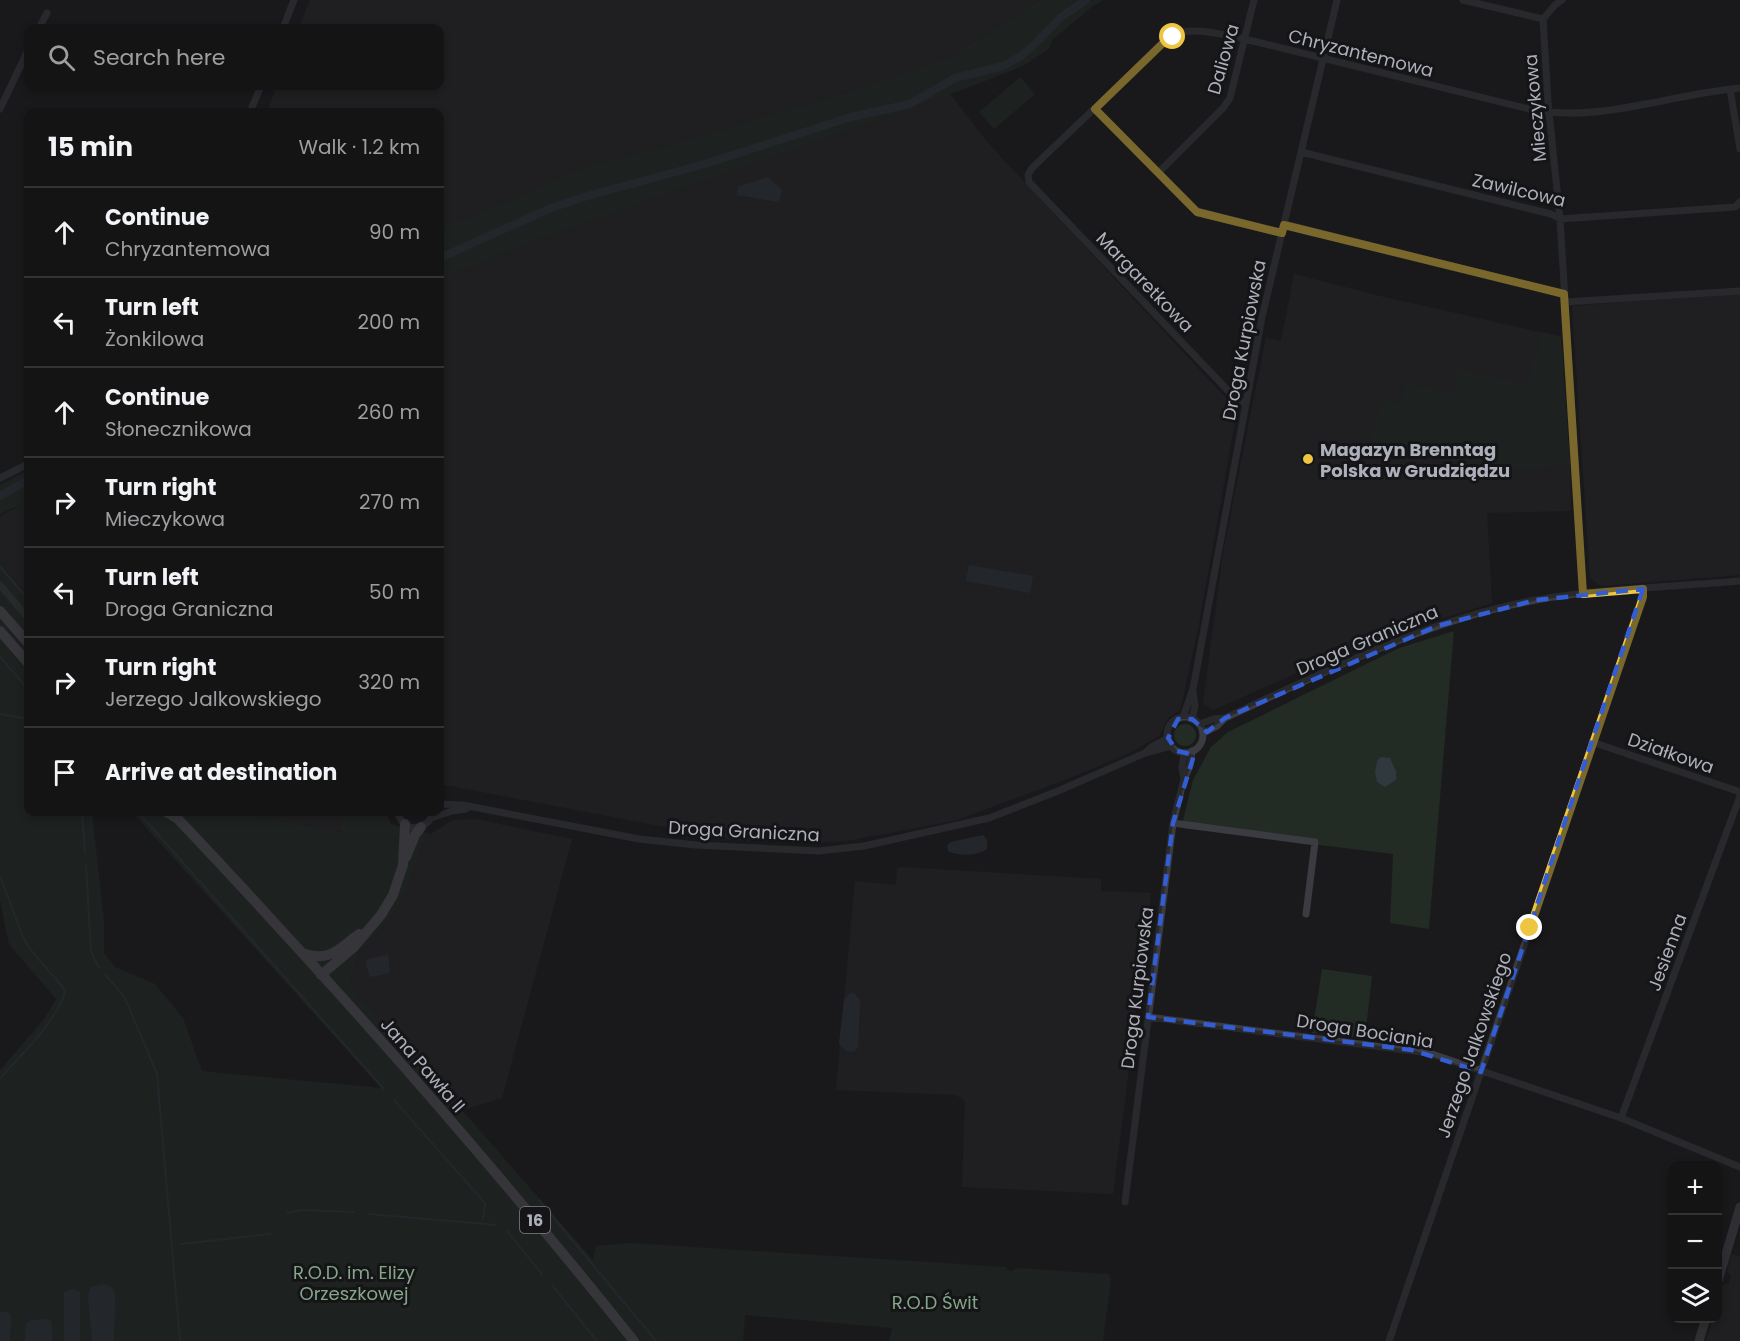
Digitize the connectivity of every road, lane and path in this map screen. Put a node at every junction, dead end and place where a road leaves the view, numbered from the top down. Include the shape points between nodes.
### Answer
1 (294, 0) edge
2 (1254, 0) edge
3 (1337, 0) edge
4 (1463, 0) edge
5 (1562, 0) edge
6 (46, 13) dead end
7 (1543, 19) junction
8 (41, 24) edge
9 (285, 24) edge
10 (1245, 39) junction
11 (24, 57) edge
12 (1323, 59) junction
13 (1740, 88) edge
14 (1730, 89) junction
15 (259, 90) edge
16 (3, 96) edge
17 (252, 108) edge
18 (0, 109) edge
19 (1095, 109) junction
20 (1550, 112) junction
21 (1740, 149) edge
22 (1301, 152) junction
23 (1159, 172) junction
24 (1028, 175) joint
25 (1737, 204) edge
26 (1560, 219) junction
27 (1283, 229) junction
28 (1740, 291) edge
29 (1564, 294) junction
30 (1565, 303) junction
31 (1246, 403) junction
32 (24, 466) edge
33 (0, 478) edge
34 (1740, 581) edge
35 (0, 585) edge
36 (1643, 589) junction
37 (1583, 594) junction
38 (0, 611) edge
39 (24, 613) edge
40 (0, 631) edge
41 (24, 638) edge
42 (24, 658) edge
43 (1193, 689) junction
44 (1183, 717) junction
45 (1225, 718) junction
46 (1192, 719) junction
47 (1199, 724) junction
48 (1203, 733) junction
49 (1168, 738) junction
50 (1593, 742) junction
51 (1172, 746) junction
52 (1192, 751) junction
53 (1145, 753) junction
54 (1184, 753) junction
55 (1184, 779) junction
56 (1740, 794) edge
57 (444, 804) edge
58 (472, 808) junction
59 (444, 813) edge
60 (177, 816) edge
61 (399, 816) edge
62 (431, 816) edge
63 (1173, 823) junction
64 (405, 824) junction
65 (421, 827) junction
66 (403, 865) junction
67 (1306, 914) dead end
68 (372, 925) junction
69 (302, 953) junction
70 (321, 975) junction
71 (1148, 1017) junction
72 (1481, 1072) junction
73 (1621, 1118) junction
74 (1740, 1167) edge
75 (1125, 1202) dead end
76 (1740, 1207) edge
77 (1722, 1269) edge
78 (1704, 1323) edge
79 (634, 1341) edge
80 (1389, 1341) edge
81 (1699, 1341) edge

1 - 9 street
2 - 10 street, Daliowa
3 - 12 street, Droga Kurpiowska
4 - 7 street
5 - 7 street
6 - 8 street
7 - 20 street, Mieczykowa
10 - 12 street, Chryzantemowa
10 - 19 street, Chryzantemowa via 1183,32 1162,44
10 - 23 street, Daliowa via 1224,108
11 - 16 street
12 - 20 street, Chryzantemowa
12 - 22 street, Droga Kurpiowska
13 - 14 street, Chryzantemowa
14 - 20 street, Chryzantemowa via 1596,111
14 - 21 street
15 - 17 street
16 - 18 street
19 - 23 street
19 - 24 street, Chryzantemowa
20 - 26 street, Mieczykowa
22 - 26 street, Zawilcowa
22 - 27 street, Droga Kurpiowska
23 - 27 street via 1197,212
24 - 31 street, Margaretkowa via 1029,182 1238,401
25 - 26 street, Zawilcowa
26 - 29 street, Mieczykowa
27 - 29 street
27 - 31 street, Droga Kurpiowska
28 - 30 street
29 - 30 street, Mieczykowa
30 - 37 street, Mieczykowa
31 - 43 street, Droga Kurpiowska
32 - 33 street
34 - 36 street, Droga Graniczna
35 - 39 street
36 - 37 street, Droga Graniczna
36 - 50 street, Jerzego Jalkowskiego
37 - 45 street, Droga Graniczna via 1516,605 1419,632
38 - 41 main road
40 - 42 main road
43 - 44 street, Droga Kurpiowska
43 - 46 street, Droga Kurpiowska
44 - 46 street
44 - 49 street via 1169,727
45 - 47 street, Droga Graniczna
45 - 48 street, Droga Graniczna
46 - 47 street
47 - 48 street
48 - 52 street via 1200,744
49 - 51 street
49 - 53 street, Droga Graniczna
50 - 56 street, Działkowa
50 - 72 street, Jerzego Jalkowskiego
51 - 53 street, Droga Graniczna
51 - 54 street
52 - 54 street
52 - 55 street, Droga Kurpiowska via 1190,769
53 - 58 street, Droga Graniczna via 980,820 864,846 818,851 668,843
54 - 55 street, Droga Kurpiowska
55 - 63 street, Droga Kurpiowska
56 - 73 street, Jesienna
57 - 58 street, Droga Graniczna
58 - 59 street, Droga Graniczna
60 - 69 main road, Jana Pawła II / 16
61 - 64 street
62 - 65 street
63 - 67 street via 1315,842
63 - 71 street, Droga Kurpiowska
64 - 65 street
64 - 66 main road
65 - 66 main road
66 - 68 main road via 393,895
68 - 69 main road via 325,957
68 - 70 main road via 353,948
69 - 70 main road, Jana Pawła II / 16
70 - 79 main road, Jana Pawła II / 16 via 490,1167
71 - 72 street, Droga Bociania via 1412,1050
71 - 75 street, Droga Kurpiowska
72 - 73 street, Droga Bociania
72 - 80 street, Jerzego Jalkowskiego
73 - 74 street, Droga Bociania
76 - 77 street
78 - 81 street

